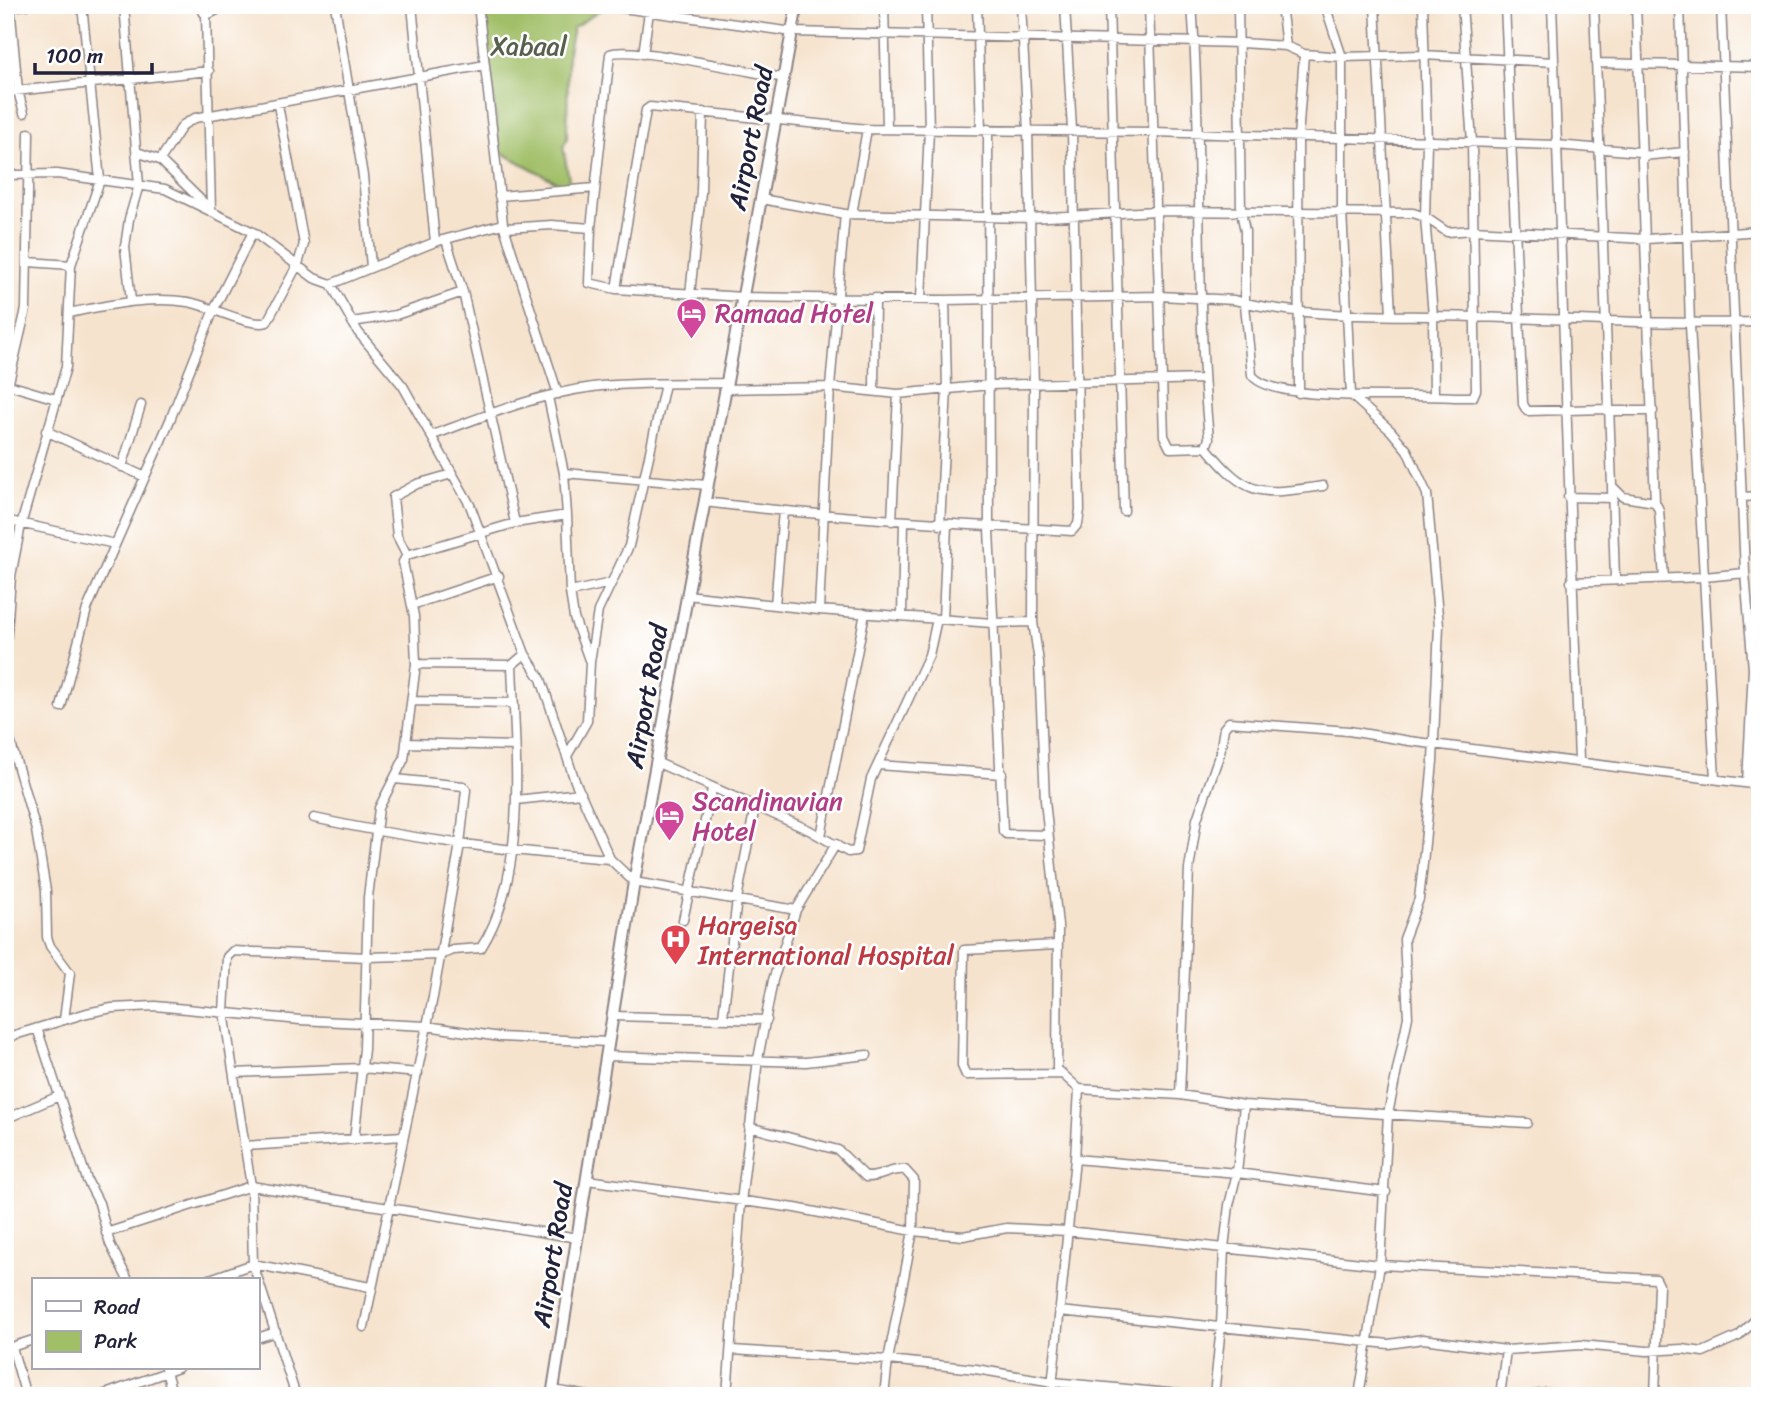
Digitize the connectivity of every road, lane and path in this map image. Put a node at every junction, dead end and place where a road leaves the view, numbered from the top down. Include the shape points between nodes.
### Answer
1 (26, 5) edge
2 (82, 5) edge
3 (124, 5) edge
4 (199, 5) edge
5 (227, 5) edge
6 (335, 5) edge
7 (412, 5) edge
8 (478, 5) edge
9 (797, 5) edge
10 (884, 5) edge
11 (926, 5) edge
12 (977, 5) edge
13 (1021, 5) edge
14 (1065, 5) edge
15 (1109, 5) edge
16 (1149, 5) edge
17 (1192, 5) edge
18 (1238, 5) edge
19 (1281, 5) edge
20 (1325, 5) edge
21 (1375, 5) edge
22 (1423, 5) edge
23 (1462, 5) edge
24 (1505, 5) edge
25 (1552, 5) edge
26 (1594, 5) edge
27 (1636, 5) edge
28 (1680, 5) edge
29 (1721, 5) edge
30 (608, 6) edge
31 (9, 7) edge
32 (650, 9) edge
33 (206, 14) junction
34 (793, 32) junction
35 (884, 36) junction
36 (925, 36) junction
37 (978, 36) junction
38 (1024, 37) junction
39 (1066, 38) junction
40 (1112, 41) junction
41 (1152, 42) junction
42 (1195, 42) junction
43 (1241, 43) junction
44 (1286, 46) junction
45 (643, 54) junction
46 (1304, 54) junction
47 (1380, 55) junction
48 (1423, 55) junction
49 (1342, 57) junction
50 (1464, 57) junction
51 (1508, 60) junction
52 (1553, 62) junction
53 (1597, 63) junction
54 (485, 65) junction
55 (1639, 65) junction
56 (1682, 66) junction
57 (1724, 66) junction
58 (1760, 67) edge
59 (209, 71) junction
60 (130, 77) junction
61 (419, 78) junction
62 (784, 78) junction
63 (92, 82) junction
64 (18, 91) junction
65 (5, 92) edge
66 (351, 92) junction
67 (278, 105) junction
68 (703, 112) junction
69 (24, 113) dead end
70 (211, 115) junction
71 (778, 119) junction
72 (887, 128) junction
73 (867, 129) junction
74 (985, 129) junction
75 (929, 130) junction
76 (1028, 130) junction
77 (1072, 130) junction
78 (1115, 131) junction
79 (29, 132) dead end
80 (1154, 132) junction
81 (1199, 134) junction
82 (1240, 135) junction
83 (1298, 138) junction
84 (1340, 141) junction
85 (1384, 141) junction
86 (1472, 142) junction
87 (1427, 143) junction
88 (1514, 144) junction
89 (1556, 145) junction
90 (1599, 148) junction
91 (137, 152) junction
92 (1685, 152) junction
93 (1641, 154) junction
94 (160, 160) junction
95 (29, 173) junction
96 (5, 175) edge
97 (100, 180) junction
98 (139, 185) junction
99 (595, 188) junction
100 (499, 196) junction
101 (761, 199) junction
102 (211, 210) junction
103 (1298, 210) junction
104 (1342, 210) junction
105 (1156, 211) junction
106 (1197, 211) junction
107 (1117, 212) junction
108 (1241, 212) junction
109 (1385, 212) junction
110 (849, 214) junction
111 (926, 215) junction
112 (1074, 215) junction
113 (989, 216) junction
114 (1425, 217) junction
115 (1030, 218) junction
116 (505, 226) junction
117 (591, 228) junction
118 (1473, 230) junction
119 (1760, 231) edge
120 (253, 232) junction
121 (1732, 233) junction
122 (1517, 234) junction
123 (1559, 234) junction
124 (1687, 235) junction
125 (1603, 237) junction
126 (1647, 239) junction
127 (446, 240) junction
128 (435, 242) junction
129 (27, 262) junction
130 (298, 264) junction
131 (71, 265) junction
132 (371, 267) junction
133 (331, 284) junction
134 (616, 289) junction
135 (463, 292) junction
136 (690, 293) junction
137 (1076, 296) junction
138 (1160, 296) junction
139 (743, 297) junction
140 (1120, 297) junction
141 (1199, 297) junction
142 (837, 298) junction
143 (875, 298) junction
144 (921, 299) junction
145 (987, 299) junction
146 (1032, 299) junction
147 (945, 300) junction
148 (131, 301) junction
149 (1245, 305) junction
150 (214, 309) junction
151 (1299, 311) junction
152 (69, 313) junction
153 (1348, 313) junction
154 (1391, 314) junction
155 (1433, 316) junction
156 (1475, 317) junction
157 (1517, 318) junction
158 (1561, 321) junction
159 (352, 322) junction
160 (1760, 322) edge
161 (1605, 323) junction
162 (1648, 323) junction
163 (1736, 323) junction
164 (1690, 324) junction
165 (1203, 379) junction
166 (1164, 381) junction
167 (1078, 382) junction
168 (1123, 383) junction
169 (665, 384) junction
170 (9, 385) junction
171 (990, 385) junction
172 (727, 386) junction
173 (1034, 386) junction
174 (830, 387) junction
175 (947, 389) junction
176 (874, 391) junction
177 (1299, 393) junction
178 (558, 394) junction
179 (898, 394) junction
180 (1351, 395) junction
181 (1434, 395) junction
182 (548, 397) junction
183 (56, 399) junction
184 (5, 400) edge
185 (141, 405) dead end
186 (1566, 410) junction
187 (1607, 410) junction
188 (1653, 411) junction
189 (490, 415) junction
190 (46, 431) junction
191 (433, 435) junction
192 (1206, 447) junction
193 (122, 467) junction
194 (564, 473) junction
195 (452, 474) junction
196 (145, 477) junction
197 (644, 480) junction
198 (707, 485) junction
199 (1612, 485) junction
200 (1323, 486) dead end
201 (1760, 496) edge
202 (1568, 497) junction
203 (1742, 497) junction
204 (1613, 498) junction
205 (704, 502) junction
206 (1656, 502) junction
207 (1124, 511) dead end
208 (783, 512) junction
209 (566, 515) junction
210 (824, 517) junction
211 (5, 520) edge
212 (892, 521) junction
213 (904, 522) junction
214 (515, 523) junction
215 (21, 525) junction
216 (944, 525) junction
217 (989, 528) junction
218 (1035, 529) junction
219 (483, 532) junction
220 (116, 544) junction
221 (407, 555) junction
222 (1745, 573) junction
223 (499, 576) junction
224 (1704, 577) junction
225 (1664, 578) junction
226 (1615, 579) junction
227 (1571, 582) junction
228 (611, 583) junction
229 (570, 592) junction
230 (687, 595) junction
231 (412, 605) junction
232 (775, 605) junction
233 (819, 610) junction
234 (865, 613) junction
235 (902, 615) junction
236 (940, 619) junction
237 (1033, 622) junction
238 (992, 623) junction
239 (525, 654) junction
240 (5, 662) edge
241 (590, 662) junction
242 (416, 664) junction
243 (512, 665) junction
244 (412, 701) junction
245 (513, 704) junction
246 (61, 707) dead end
247 (5, 723) edge
248 (406, 743) junction
249 (1434, 743) junction
250 (514, 746) junction
251 (567, 756) junction
252 (1579, 761) junction
253 (658, 763) junction
254 (878, 765) junction
255 (1002, 774) junction
256 (395, 779) junction
257 (1715, 779) junction
258 (1747, 783) junction
259 (1760, 785) edge
260 (712, 789) junction
261 (581, 793) junction
262 (516, 800) junction
263 (755, 807) junction
264 (314, 818) dead end
265 (376, 832) junction
266 (1047, 835) junction
267 (821, 836) junction
268 (460, 844) junction
269 (836, 844) junction
270 (510, 851) junction
271 (610, 859) junction
272 (634, 883) junction
273 (689, 892) junction
274 (737, 899) junction
275 (796, 909) junction
276 (683, 920) dead end
277 (1056, 945) junction
278 (440, 955) junction
279 (367, 957) junction
280 (224, 1012) junction
281 (613, 1016) junction
282 (723, 1017) junction
283 (64, 1020) junction
284 (767, 1020) junction
285 (365, 1021) junction
286 (427, 1026) junction
287 (37, 1028) junction
288 (5, 1038) edge
289 (608, 1042) junction
290 (867, 1055) dead end
291 (606, 1056) junction
292 (758, 1059) junction
293 (362, 1068) junction
294 (233, 1073) junction
295 (418, 1073) junction
296 (1061, 1074) junction
297 (1079, 1089) junction
298 (1180, 1095) junction
299 (59, 1097) junction
300 (1244, 1105) junction
301 (1388, 1114) junction
302 (5, 1119) edge
303 (1527, 1123) dead end
304 (749, 1127) junction
305 (403, 1136) junction
306 (354, 1140) junction
307 (244, 1146) junction
308 (1075, 1159) junction
309 (1237, 1173) junction
310 (587, 1180) junction
311 (251, 1186) junction
312 (1386, 1192) junction
313 (741, 1202) junction
314 (387, 1207) junction
315 (913, 1231) junction
316 (1067, 1231) junction
317 (106, 1233) junction
318 (578, 1238) junction
319 (1224, 1248) junction
320 (253, 1264) junction
321 (1380, 1265) junction
322 (127, 1278) edge
323 (213, 1278) edge
324 (258, 1278) edge
325 (259, 1282) edge
326 (370, 1287) junction
327 (1059, 1311) junction
328 (1760, 1315) edge
329 (1221, 1326) junction
330 (364, 1327) dead end
331 (276, 1332) junction
332 (259, 1337) edge
333 (1367, 1339) junction
334 (32, 1340) edge
335 (9, 1348) edge
336 (732, 1350) junction
337 (1506, 1350) junction
338 (1656, 1351) junction
339 (888, 1360) junction
340 (166, 1370) edge
341 (1053, 1382) junction
342 (553, 1393) edge
343 (26, 1396) edge
344 (100, 1396) edge
345 (173, 1396) edge
346 (296, 1396) edge
347 (587, 1396) edge
348 (727, 1396) edge
349 (884, 1396) edge
350 (1051, 1396) edge
351 (1200, 1396) edge
352 (1214, 1396) edge
353 (1359, 1396) edge
354 (1500, 1396) edge
355 (1529, 1396) edge
356 (1584, 1396) edge
357 (1654, 1396) edge

1 - 31 street
2 - 63 street
3 - 60 street
4 - 33 street
5 - 33 street
6 - 66 street
7 - 61 street
8 - 54 street
9 - 34 main road, Airport Road
10 - 35 street
11 - 36 street
12 - 37 street
13 - 38 street
14 - 39 street
15 - 40 street
16 - 41 street
17 - 42 street
18 - 43 street
19 - 44 street
20 - 49 street
21 - 47 street
22 - 48 street
23 - 50 street
24 - 51 street
25 - 52 street
26 - 53 street
27 - 55 street
28 - 56 street
29 - 57 street
30 - 32 street
31 - 64 street
32 - 34 street
32 - 45 street
33 - 59 street
34 - 35 street
34 - 62 main road, Airport Road
35 - 36 street
35 - 72 street
36 - 37 street
36 - 75 street
37 - 38 street
37 - 74 street
38 - 39 street
38 - 76 street
39 - 40 street
39 - 77 street
40 - 41 street
40 - 78 street
41 - 42 street
41 - 80 street
42 - 43 street
42 - 81 street
43 - 44 street
43 - 82 street
44 - 46 street
45 - 62 street
45 - 99 street via 616,52 607,58
46 - 49 street
46 - 83 street
47 - 48 street
47 - 49 street
47 - 85 street
48 - 50 street
48 - 87 street
49 - 84 street
50 - 51 street
50 - 86 street
51 - 52 street
51 - 88 street
52 - 89 street
53 - 55 street
53 - 90 street
54 - 61 street
54 - 100 street
55 - 56 street
55 - 93 street
56 - 57 street
56 - 92 street
57 - 58 street
57 - 121 street
59 - 60 street
59 - 70 street
60 - 63 street
60 - 91 street
61 - 66 street
61 - 128 street
62 - 71 main road, Airport Road
63 - 64 street
63 - 97 street
64 - 65 street
64 - 69 street
66 - 67 street
66 - 132 street
67 - 70 street
67 - 130 street via 304,239
68 - 71 street
68 - 134 street via 646,110
68 - 136 street via 701,192
70 - 94 street via 183,125
70 - 102 street
71 - 73 street
71 - 101 main road, Airport Road
72 - 73 street
72 - 75 street
73 - 110 street
74 - 75 street
74 - 76 street
74 - 113 street
75 - 111 street
76 - 77 street
76 - 115 street
77 - 78 street
77 - 112 street
78 - 80 street
78 - 107 street
79 - 95 street
80 - 81 street
80 - 105 street
81 - 82 street
81 - 106 street
82 - 83 street
82 - 108 street
83 - 84 street
83 - 103 street
84 - 85 street
84 - 104 street
85 - 87 street
85 - 109 street
86 - 87 street
86 - 88 street
86 - 118 street
87 - 114 street
88 - 89 street
88 - 122 street
89 - 90 street
89 - 123 street
90 - 93 street
90 - 125 street
91 - 94 street
91 - 98 street
92 - 93 street
92 - 124 street
93 - 126 street
94 - 102 street
95 - 96 street
95 - 97 street
95 - 129 street
97 - 98 street
97 - 131 street
98 - 102 street via 165,189
98 - 148 street via 125,247
99 - 100 street
99 - 117 street
100 - 116 street
101 - 110 street
101 - 139 main road, Airport Road
102 - 120 street
103 - 104 street
103 - 108 street
103 - 151 street
104 - 109 street
104 - 153 street
105 - 106 street
105 - 107 street
105 - 138 street
106 - 108 street
106 - 141 street
107 - 112 street
107 - 140 street
108 - 149 street
109 - 114 street
109 - 154 street
110 - 111 street
110 - 142 street
111 - 113 street
111 - 144 street
112 - 115 street
112 - 137 street
113 - 115 street
113 - 145 street
114 - 118 street via 1447,232
114 - 155 street
115 - 146 street
116 - 117 street
116 - 127 street
116 - 178 street
117 - 134 street via 587,280
118 - 122 street
118 - 156 street
119 - 121 street
120 - 130 street
120 - 150 street
121 - 124 street
121 - 163 street
122 - 123 street
122 - 157 street
123 - 125 street
123 - 158 street
124 - 126 street
124 - 164 street
125 - 126 street
125 - 161 street
126 - 162 street
127 - 128 street
127 - 135 street
128 - 132 street
129 - 131 street
129 - 170 street via 26,309
130 - 133 street via 314,278
130 - 150 street via 267,322
131 - 152 street
132 - 133 street
133 - 159 street
134 - 136 street
135 - 159 street via 396,315
135 - 189 street
136 - 139 street
137 - 140 street
137 - 146 street
137 - 167 street
138 - 140 street
138 - 141 street
138 - 166 street
139 - 142 street
139 - 172 main road, Airport Road
140 - 168 street
141 - 149 street
141 - 165 street
142 - 143 street
142 - 174 street
143 - 144 street
143 - 176 street
144 - 147 street
145 - 146 street
145 - 147 street
145 - 171 street
146 - 173 street
147 - 175 street
148 - 150 street via 188,302
148 - 152 street
149 - 151 street
149 - 177 street via 1252,375 1263,386
150 - 196 street
151 - 153 street
151 - 177 street
152 - 183 street via 66,367
153 - 154 street
153 - 180 street
154 - 155 street
155 - 156 street
155 - 181 street
156 - 157 street
156 - 181 street via 1475,395
157 - 158 street
157 - 186 street via 1525,409
158 - 161 street
158 - 186 street
159 - 191 street via 403,386
160 - 163 street
161 - 162 street
161 - 187 street
162 - 164 street
162 - 188 street
163 - 164 street
163 - 203 street
164 - 224 street
165 - 166 street
165 - 192 street
166 - 168 street
166 - 192 street via 1168,447
167 - 168 street
167 - 173 street
167 - 218 street via 1079,524 1072,531
168 - 207 street
169 - 172 street
169 - 178 street via 627,384
169 - 197 street
170 - 183 street
170 - 184 street
171 - 173 street
171 - 175 street
171 - 217 street
172 - 174 street
172 - 198 main road, Airport Road
173 - 218 street
174 - 176 street
174 - 210 street
175 - 179 street
175 - 216 street
176 - 179 street
177 - 180 street
178 - 182 street
179 - 212 street
180 - 181 street
180 - 249 street via 1407,450 1431,510 1439,626
182 - 189 street
182 - 194 street
183 - 190 street
185 - 193 street
186 - 187 street
186 - 202 street
187 - 188 street
187 - 199 street
188 - 206 street
189 - 191 street
189 - 214 street
190 - 193 street
190 - 215 street
191 - 195 street
192 - 200 street via 1242,485 1265,491
193 - 196 street
194 - 197 street
194 - 209 street
195 - 219 street
195 - 221 street via 416,484 393,497 397,536
196 - 220 street
197 - 198 street
197 - 228 street via 629,546
198 - 205 main road, Airport Road
199 - 204 street
199 - 206 street via 1623,497
201 - 203 street
202 - 204 street
202 - 227 street
203 - 222 street
204 - 226 street
205 - 208 street
205 - 230 main road, Airport Road
206 - 225 street
208 - 210 street
208 - 232 street
209 - 214 street
209 - 229 street
210 - 212 street
210 - 233 street
211 - 215 street
212 - 213 street
213 - 216 street
213 - 235 street
214 - 219 street
215 - 220 street
215 - 240 street via 11,576
216 - 217 street
216 - 236 street
217 - 218 street
217 - 238 street
218 - 237 street
219 - 221 street
219 - 223 street
220 - 246 street via 87,609
221 - 231 street via 403,562
222 - 224 street
222 - 258 street via 1753,670
223 - 231 street
223 - 239 street
224 - 225 street
224 - 257 street
225 - 226 street
226 - 227 street
227 - 252 street
228 - 229 street
228 - 241 street via 598,611
229 - 241 street
230 - 232 street
230 - 253 main road, Airport Road
231 - 242 street
232 - 233 street
233 - 234 street
234 - 235 street
234 - 267 street
235 - 236 street
236 - 238 street
236 - 254 street via 929,655
237 - 238 street
237 - 266 street via 1041,685
238 - 255 street
239 - 243 street
239 - 251 street via 541,679
241 - 251 street via 587,721
242 - 243 street
242 - 244 street
243 - 245 street
244 - 245 street
244 - 248 street
245 - 250 street
247 - 283 street via 36,830 46,891 47,937 70,973
248 - 250 street
248 - 256 street
249 - 252 street
249 - 298 street via 1349,731 1226,724 1197,819 1189,869
249 - 301 street via 1419,899 1404,939 1408,1017
250 - 262 street
251 - 261 street
252 - 257 street
253 - 260 street
253 - 272 main road, Airport Road
254 - 255 street
254 - 269 street via 868,792 859,848 848,852
255 - 266 street via 1004,833
256 - 265 street via 382,797
256 - 268 street via 465,788
257 - 258 street
258 - 259 street
260 - 263 street
260 - 273 street
261 - 262 street
261 - 271 street
262 - 270 street
263 - 267 street
263 - 274 street
264 - 265 street
265 - 268 street
265 - 279 street
266 - 277 street via 1056,900
267 - 269 street
268 - 270 street
268 - 278 street
269 - 275 street
270 - 271 street
270 - 278 street via 499,909 481,948
271 - 272 street
272 - 273 street
272 - 281 main road, Airport Road
273 - 274 street
273 - 276 street
274 - 275 street
274 - 282 street
275 - 284 street via 773,980
277 - 296 street via 1056,1062
277 - 296 street via 964,950 962,1066 966,1075
278 - 279 street
278 - 286 street
279 - 280 street via 230,953
279 - 285 street
280 - 283 street via 133,1007
280 - 285 street via 324,1022
280 - 294 street
281 - 282 street
281 - 289 main road, Airport Road
282 - 284 street
283 - 287 street
284 - 292 street
285 - 286 street
285 - 293 street
286 - 289 street via 487,1036
286 - 295 street
287 - 288 street
287 - 299 street
289 - 291 main road, Airport Road
290 - 292 street via 806,1062
291 - 292 street
291 - 310 main road, Airport Road
292 - 304 street
293 - 294 street
293 - 295 street
293 - 306 street
294 - 307 street
295 - 305 street
296 - 297 street
297 - 298 street
297 - 308 street
298 - 300 street
299 - 302 street
299 - 317 street
300 - 301 street
300 - 309 street
301 - 303 street
301 - 312 street
304 - 313 street
304 - 315 street via 838,1150 866,1177 905,1170 915,1187
305 - 306 street
305 - 314 street
306 - 307 street
307 - 311 street
308 - 309 street
308 - 316 street
309 - 312 street
309 - 319 street
310 - 313 street
310 - 318 main road, Airport Road
311 - 314 street
311 - 317 street
311 - 320 street
312 - 321 street
313 - 315 street
313 - 336 street
314 - 318 street
314 - 326 street
315 - 316 street via 963,1236 1007,1228
315 - 339 street
316 - 319 street
316 - 327 street
317 - 322 street
318 - 342 main road, Airport Road
319 - 321 street
319 - 329 street
320 - 323 street
320 - 324 street
320 - 326 street
321 - 333 street
321 - 338 street via 1656,1279
325 - 331 street
326 - 330 street
327 - 329 street
327 - 341 street
328 - 338 street via 1739,1336 1706,1352
329 - 333 street
329 - 352 street
331 - 332 street
331 - 346 street
333 - 337 street via 1389,1344 1423,1339
333 - 353 street
334 - 335 street
335 - 343 street
336 - 339 street
336 - 348 street
337 - 338 street via 1581,1345
337 - 354 street
338 - 357 street
339 - 341 street
339 - 349 street
340 - 344 street
340 - 345 street
341 - 350 street
341 - 351 street
342 - 347 street
355 - 356 street

